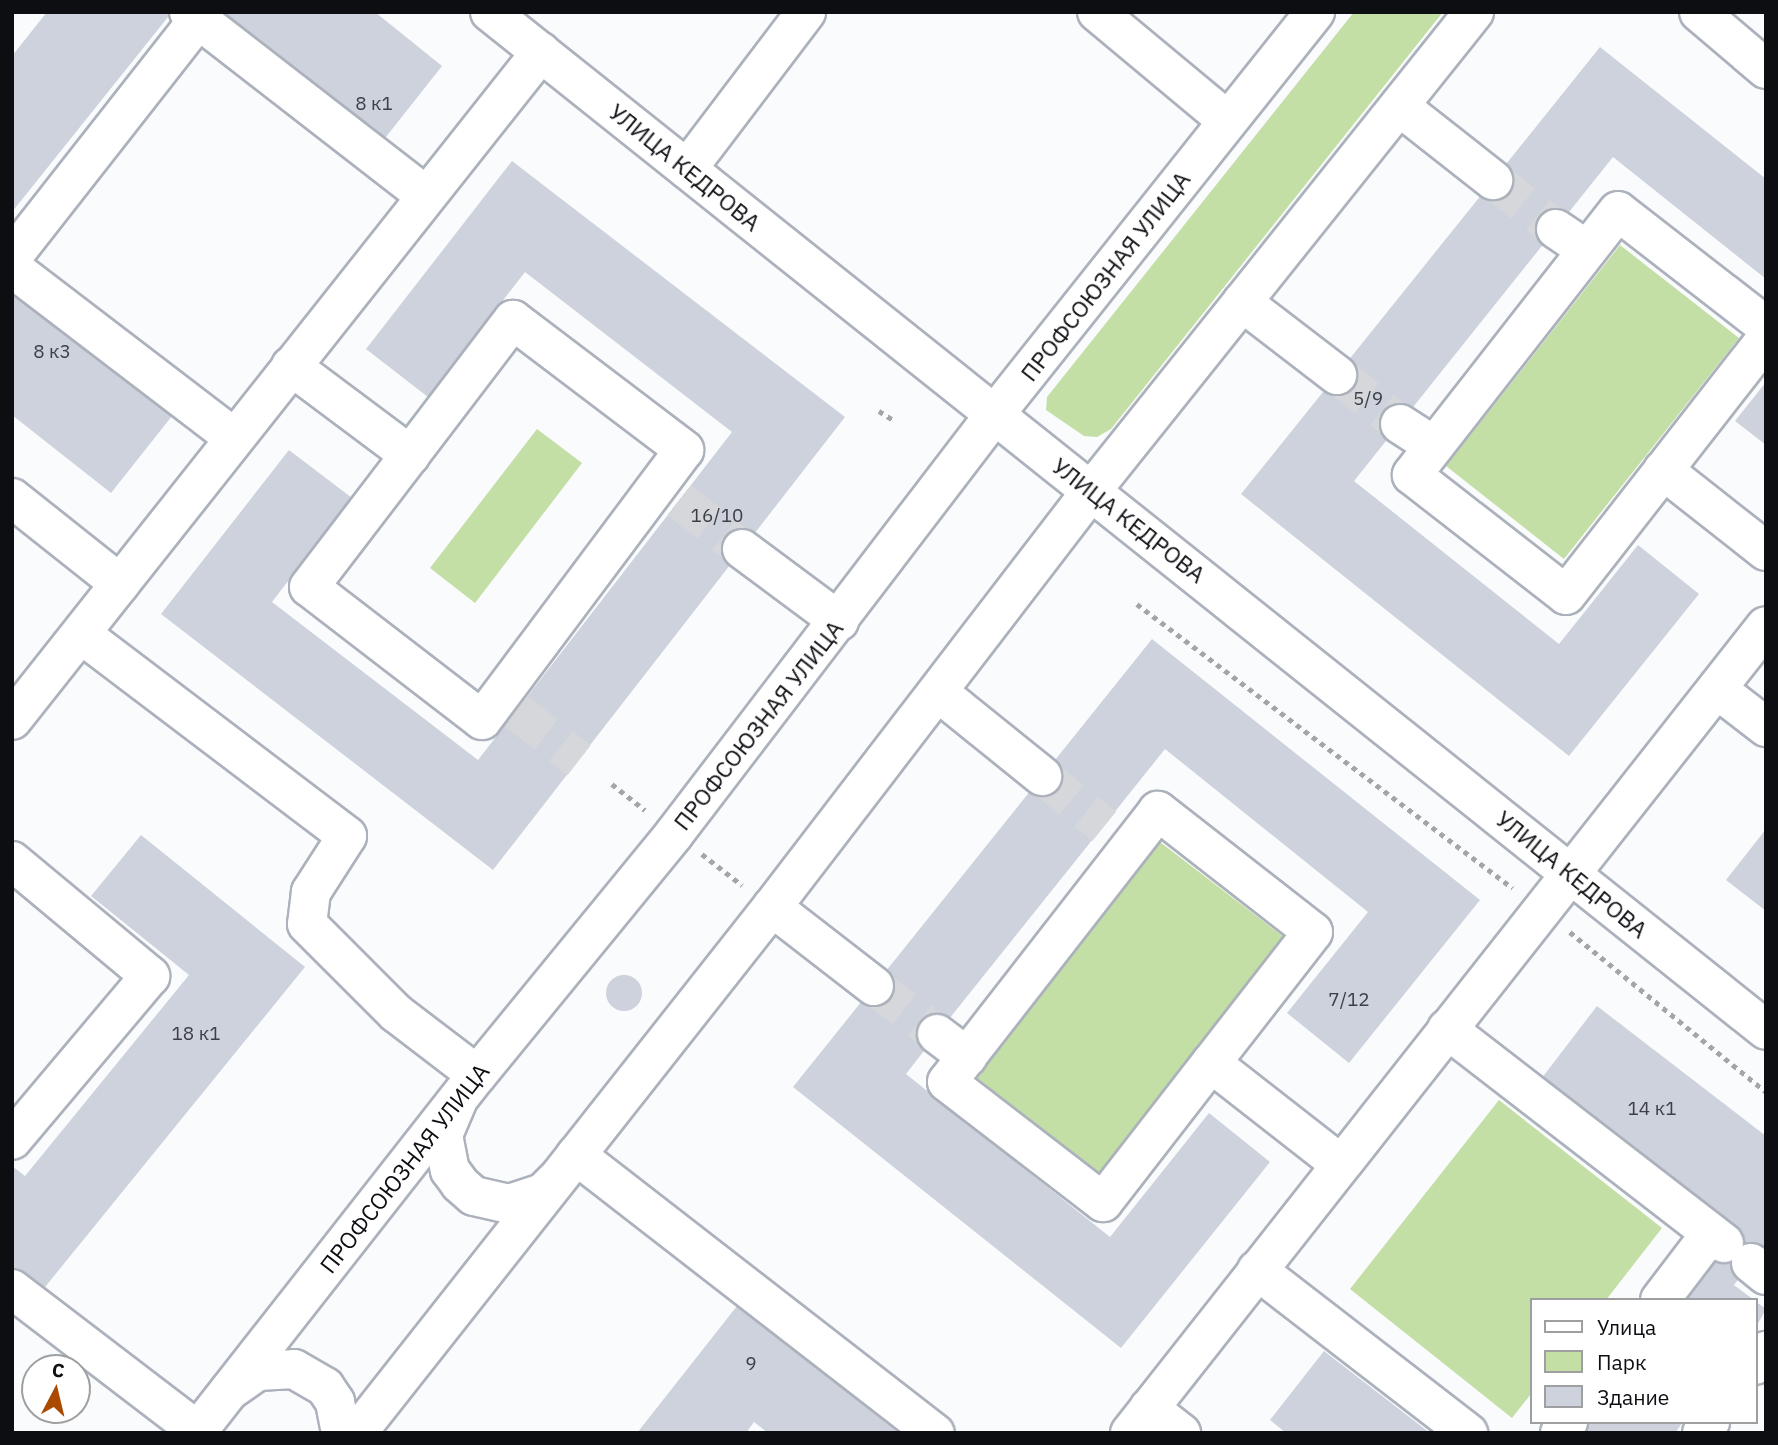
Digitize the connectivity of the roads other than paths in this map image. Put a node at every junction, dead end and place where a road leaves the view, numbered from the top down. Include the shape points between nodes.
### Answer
1 (489, 12) edge
2 (806, 12) edge
3 (1097, 12) edge
4 (1315, 12) edge
5 (1474, 12) edge
6 (1699, 12) edge
7 (193, 16) edge
8 (541, 52) junction
9 (1766, 69) edge
10 (1399, 106) junction
11 (1228, 121) junction
12 (687, 169) junction
13 (1493, 180) tunnel mouth
14 (426, 196) junction
15 (1556, 229) tunnel mouth
16 (1587, 250) junction
17 (12, 257) edge
18 (12, 268) edge
19 (1242, 302) junction
20 (1766, 326) edge
21 (1766, 339) edge
22 (291, 366) junction
23 (1337, 375) tunnel mouth
24 (995, 414) junction
25 (1399, 424) tunnel mouth
26 (233, 438) junction
27 (1434, 446) junction
28 (410, 455) junction
29 (1663, 470) junction
30 (1092, 490) junction
31 (12, 498) edge
32 (742, 549) tunnel mouth
33 (1766, 551) edge
34 (120, 584) junction
35 (839, 621) junction
36 (1766, 626) edge
37 (81, 634) junction
38 (1718, 690) junction
39 (938, 691) junction
40 (12, 720) edge
41 (1766, 727) edge
42 (1042, 776) tunnel mouth
43 (12, 860) edge
44 (1569, 871) junction
45 (772, 907) junction
46 (874, 986) tunnel mouth
47 (1447, 1029) junction
48 (1766, 1030) edge
49 (937, 1034) tunnel mouth
50 (967, 1057) junction
51 (1211, 1063) junction
52 (467, 1088) junction
53 (12, 1140) edge
54 (1339, 1163) junction
55 (566, 1168) junction
56 (1738, 1253) edge
57 (1257, 1270) junction
58 (12, 1289) edge
59 (1663, 1298) edge
60 (229, 1391) junction
61 (1140, 1420) edge
62 (197, 1432) edge
63 (341, 1433) edge
64 (357, 1433) edge
65 (935, 1433) edge
66 (1181, 1433) edge
67 (1468, 1433) edge

1 - 8 main road, УЛИЦА КЕДРОВА
2 - 12 main road
3 - 11 main road
4 - 11 main road, ПРОФСОЮЗНАЯ УЛИЦА
5 - 10 main road
6 - 9 main road
7 - 14 main road
7 - 17 main road
8 - 12 main road, УЛИЦА КЕДРОВА
8 - 14 main road
10 - 13 main road
10 - 19 main road
11 - 24 main road, ПРОФСОЮЗНАЯ УЛИЦА
12 - 24 main road, УЛИЦА КЕДРОВА
14 - 22 main road
15 - 16 main road
16 - 20 main road via 1618,211
16 - 27 main road
18 - 26 main road
19 - 23 main road
19 - 30 main road
21 - 29 main road
22 - 26 main road
22 - 28 main road
24 - 30 main road, УЛИЦА КЕДРОВА
24 - 35 main road, ПРОФСОЮЗНАЯ УЛИЦА
25 - 27 main road
26 - 34 main road
27 - 29 main road via 1412,475 1566,595
28 - 28 main road via 309,587 482,720 508,704 669,492 684,450 513,320
29 - 33 main road
30 - 39 main road
30 - 44 main road, УЛИЦА КЕДРОВА
31 - 34 main road
32 - 35 main road
34 - 37 main road
35 - 52 main road, ПРОФСОЮЗНАЯ УЛИЦА via 674,834
36 - 38 main road
37 - 40 main road
37 - 52 main road via 347,836 311,892 307,924
38 - 41 main road
38 - 44 main road
39 - 42 main road
39 - 45 main road
43 - 53 main road via 150,976
44 - 47 main road
44 - 48 main road, УЛИЦА КЕДРОВА
45 - 46 main road
45 - 55 main road
47 - 54 main road
47 - 56 main road
49 - 50 main road
50 - 51 main road via 947,1082 1103,1202
50 - 51 main road via 1116,838 1158,811 1313,932
51 - 54 main road
52 - 55 main road via 447,1117 444,1153 460,1184 474,1196 509,1205 527,1201
52 - 60 main road, ПРОФСОЮЗНАЯ УЛИЦА
54 - 57 main road
55 - 64 main road
55 - 65 main road
56 - 59 main road
57 - 61 main road
57 - 67 main road
58 - 62 main road
60 - 62 main road, ПРОФСОЮЗНАЯ УЛИЦА
60 - 63 main road via 258,1371 294,1369 325,1387 335,1402
61 - 66 main road

